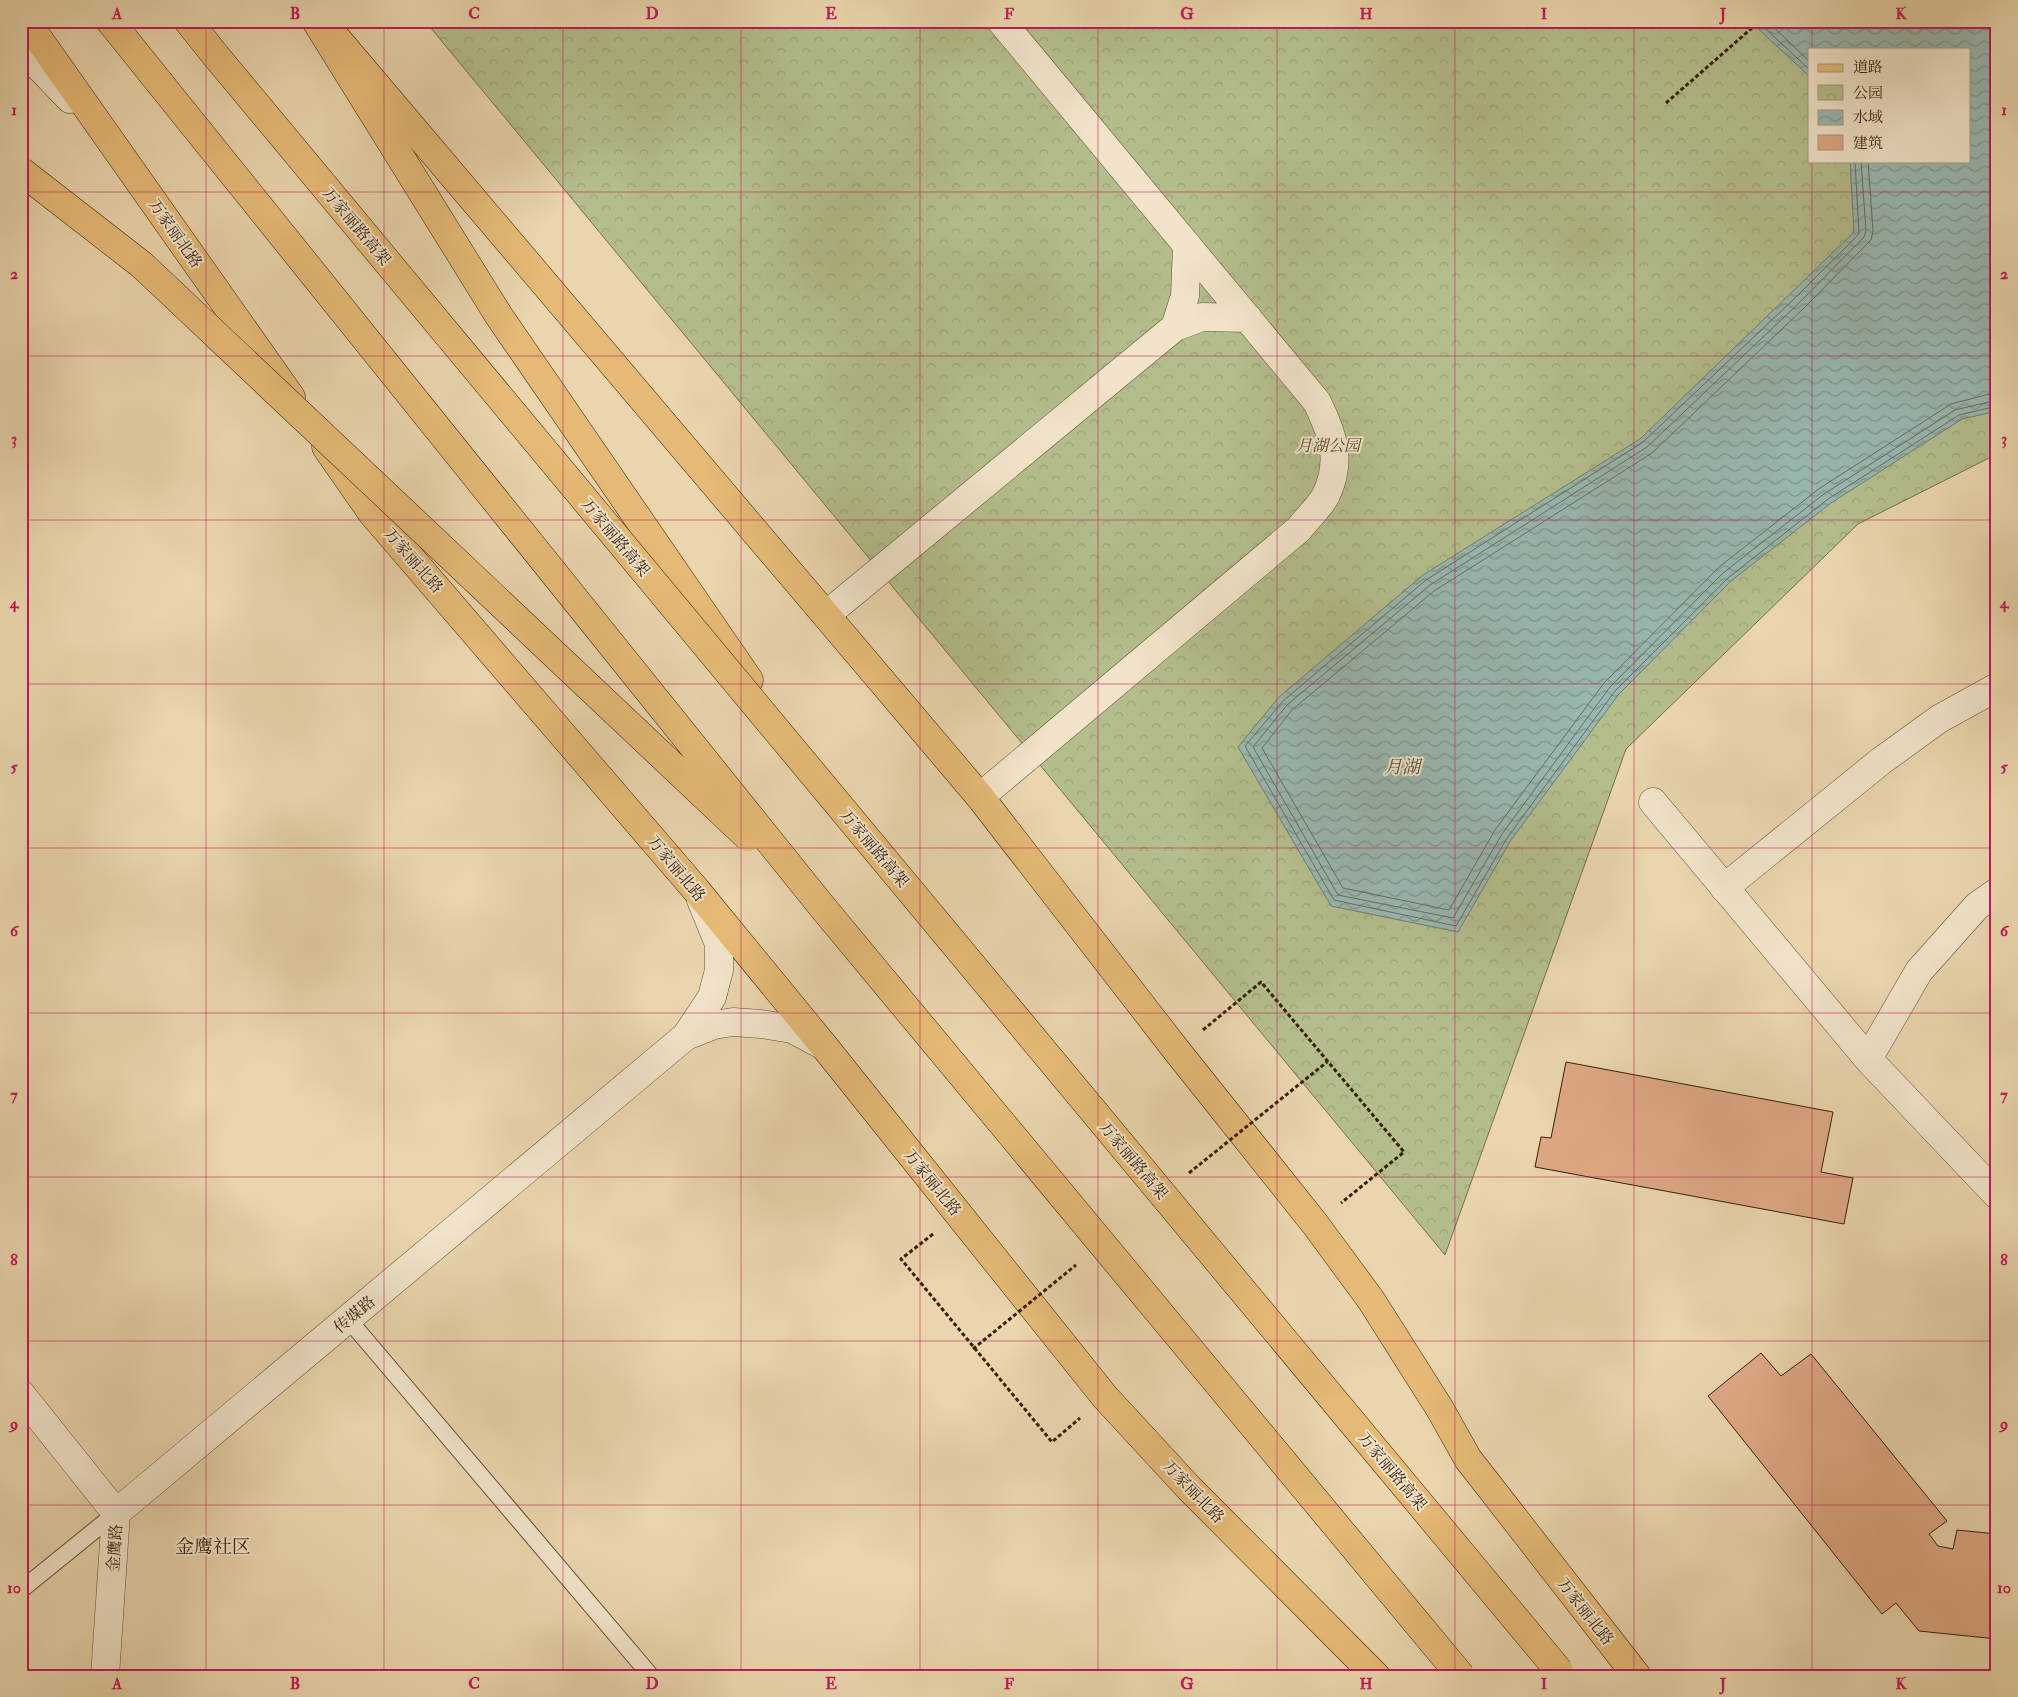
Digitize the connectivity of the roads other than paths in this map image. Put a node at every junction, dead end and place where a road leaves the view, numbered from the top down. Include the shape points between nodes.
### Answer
1 (26, 21) edge
2 (110, 21) edge
3 (188, 21) edge
4 (316, 21) edge
5 (322, 21) edge
6 (1002, 21) edge
7 (21, 48) edge
8 (118, 151) junction
9 (21, 171) edge
10 (1187, 245) junction
11 (1248, 318) junction
12 (1175, 327) junction
13 (826, 615) junction
14 (1997, 687) edge
15 (807, 766) junction
16 (980, 797) junction
17 (1653, 802) dead end
18 (1724, 888) junction
19 (697, 891) junction
20 (1997, 892) edge
21 (824, 909) junction
22 (686, 1036) junction
23 (824, 1046) junction
24 (1868, 1060) junction
25 (1997, 1195) edge
26 (348, 1319) junction
27 (21, 1394) edge
28 (116, 1513) junction
29 (21, 1590) edge
30 (105, 1676) edge
31 (652, 1676) edge
32 (1376, 1676) edge
33 (1461, 1676) edge
34 (1562, 1676) edge
35 (1638, 1676) edge

1 - 8 main road, 万家丽北路
2 - 21 main road, bridge
3 - 15 main road, 万家丽路高架, bridge
4 - 15 main road, bridge via 499,316
5 - 13 main road, 万家丽北路
6 - 10 street
7 - 8 street
8 - 19 main road, 万家丽北路 via 372,513
9 - 21 main road, bridge via 142,265
10 - 11 street
10 - 12 street via 1185,296
11 - 12 street via 1202,317
11 - 16 street via 1317,402 1331,433 1335,464 1326,496 1299,529
12 - 13 street
13 - 16 main road, 万家丽北路
14 - 18 street via 1939,719 1881,761
15 - 34 main road, 万家丽路高架, bridge
16 - 35 main road, 万家丽北路 via 1315,1224 1371,1300 1468,1459
17 - 18 street
18 - 24 street
19 - 22 street via 719,944 719,970 712,997
19 - 23 main road, 万家丽北路
20 - 24 street via 1977,906 1919,971
21 - 33 main road, bridge
22 - 23 street via 714,1025 751,1023 792,1029
22 - 26 street, 传媒路
23 - 32 main road, 万家丽北路 via 1105,1397 1189,1488
24 - 25 street
26 - 28 street, 传媒路
26 - 31 lane
27 - 28 street, 金鹰路
28 - 29 lane, 传媒路
28 - 30 street, 金鹰路

